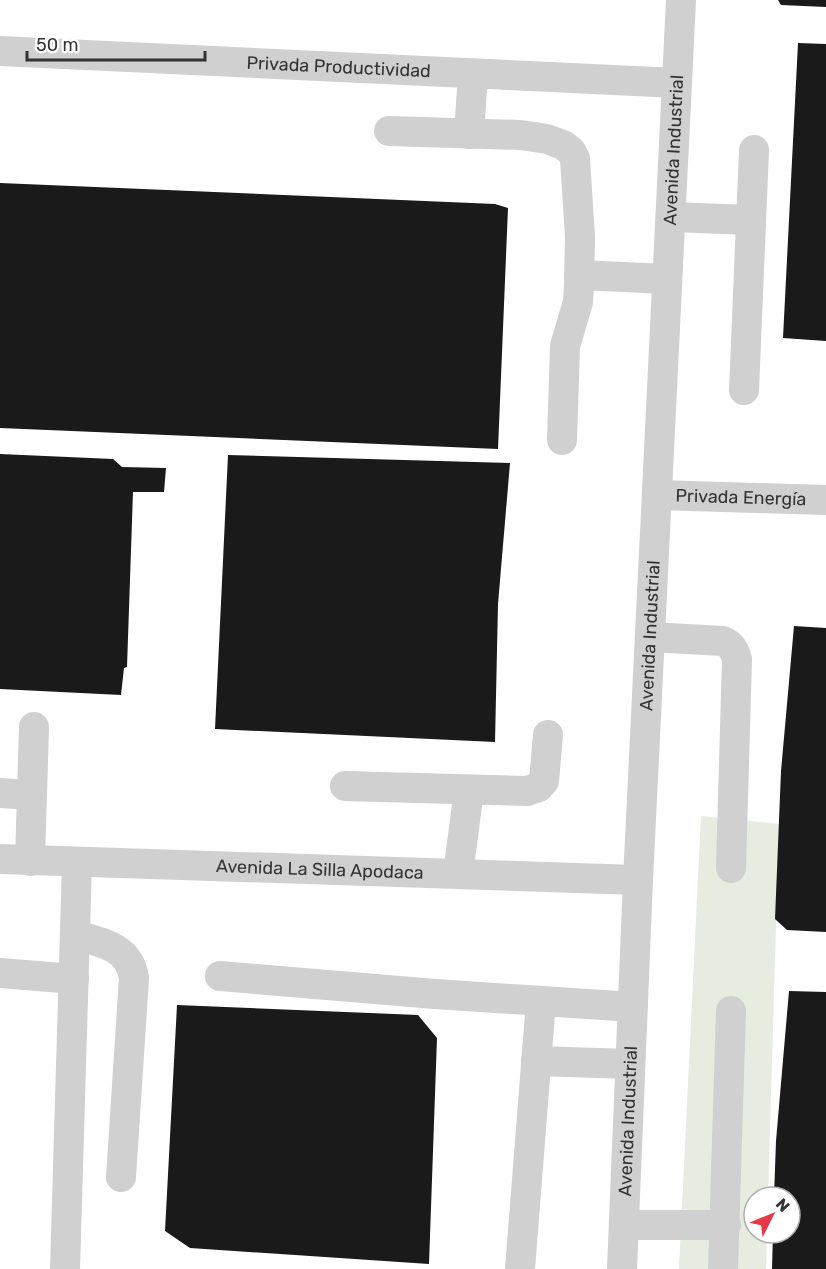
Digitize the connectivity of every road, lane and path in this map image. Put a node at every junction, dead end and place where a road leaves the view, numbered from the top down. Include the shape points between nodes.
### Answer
1 (681, 0) edge
2 (0, 51) edge
3 (473, 74) junction
4 (677, 83) junction
5 (389, 131) dead end
6 (469, 134) junction
7 (754, 150) dead end
8 (670, 217) junction
9 (751, 220) junction
10 (579, 275) junction
11 (667, 279) junction
12 (744, 390) dead end
13 (562, 440) dead end
14 (657, 495) junction
15 (826, 500) edge
16 (650, 637) junction
17 (34, 727) dead end
18 (548, 735) dead end
19 (345, 786) dead end
20 (469, 790) junction
21 (0, 793) edge
22 (32, 795) junction
23 (0, 859) edge
24 (30, 861) junction
25 (77, 863) junction
26 (731, 868) dead end
27 (458, 874) junction
28 (638, 880) junction
29 (75, 935) junction
30 (0, 973) edge
31 (220, 976) dead end
32 (74, 979) junction
33 (541, 1001) junction
34 (633, 1007) junction
35 (731, 1011) dead end
36 (536, 1061) junction
37 (630, 1064) junction
38 (121, 1177) dead end
39 (624, 1225) junction
40 (726, 1225) junction
41 (65, 1269) edge
42 (520, 1269) edge
43 (622, 1269) edge
44 (723, 1269) edge

1 - 4 street, Avenida Industrial
2 - 3 street, Privada Productividad
3 - 4 street, Privada Productividad
3 - 6 street
4 - 8 street, Avenida Industrial
5 - 6 street
6 - 10 street via 547,138 571,152 575,159
7 - 9 street
8 - 9 street
8 - 11 street, Avenida Industrial
9 - 12 street
10 - 11 street
10 - 13 street via 578,302 564,346
11 - 14 street, Avenida Industrial
14 - 15 street, Privada Energía
14 - 16 street, Avenida Industrial
16 - 26 street via 723,641 734,650 737,660
16 - 28 street, Avenida Industrial
17 - 22 street
18 - 20 street via 544,781 540,787 527,791
19 - 20 street
20 - 27 street
21 - 22 street
22 - 24 street
23 - 24 street, Avenida La Silla Apodaca
24 - 25 street, Avenida La Silla Apodaca
25 - 27 street, Avenida La Silla Apodaca
25 - 29 street
27 - 28 street, Avenida La Silla Apodaca
28 - 34 street, Avenida Industrial
29 - 32 street
29 - 38 street via 104,943 125,956 134,978
30 - 32 street
31 - 33 street
32 - 41 street
33 - 34 street
33 - 36 street
34 - 37 street, Avenida Industrial
35 - 40 street
36 - 37 street
36 - 42 street
37 - 39 street, Avenida Industrial
39 - 40 street
39 - 43 street, Avenida Industrial
40 - 44 street

